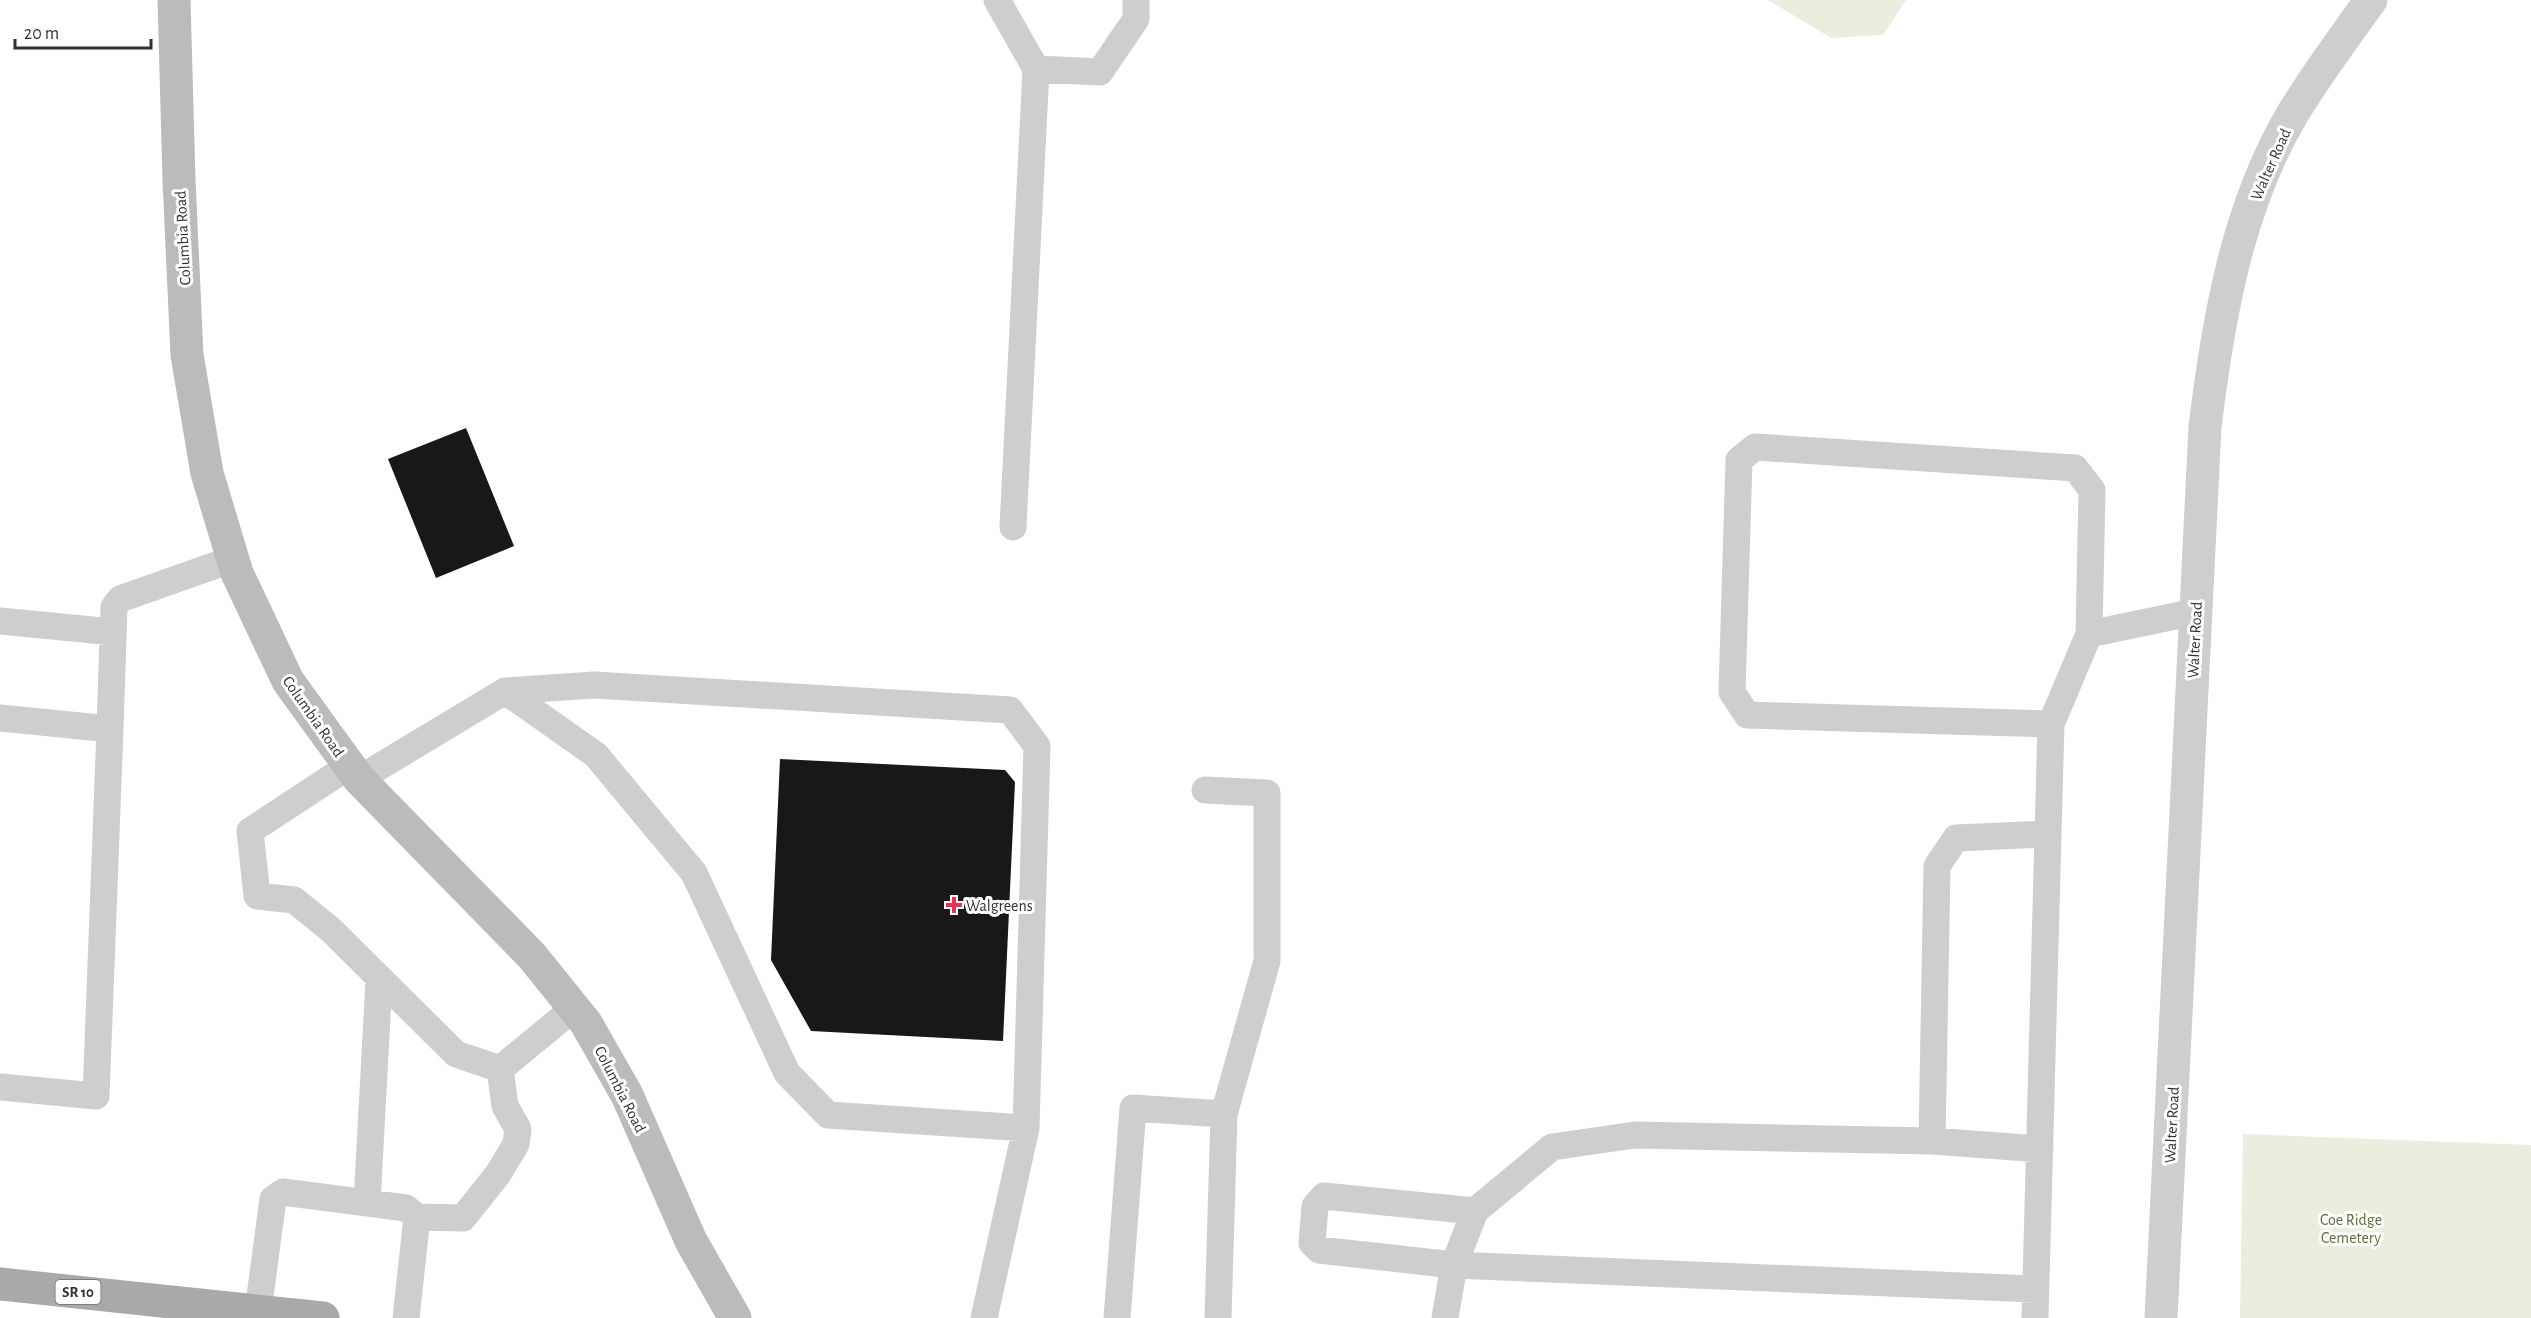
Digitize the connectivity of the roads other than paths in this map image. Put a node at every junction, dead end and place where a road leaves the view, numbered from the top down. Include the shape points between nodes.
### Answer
1 (174, 0) edge
2 (997, 0) edge
3 (1136, 0) edge
4 (2371, 0) edge
5 (1036, 69) junction
6 (1013, 527) dead end
7 (232, 559) junction
8 (2195, 612) junction
9 (0, 621) edge
10 (113, 632) junction
11 (2089, 634) junction
12 (505, 691) junction
13 (0, 718) edge
14 (2051, 724) junction
15 (110, 729) junction
16 (354, 773) junction
17 (1205, 790) dead end
18 (2048, 834) junction
19 (379, 980) junction
20 (574, 1008) junction
21 (500, 1069) junction
22 (0, 1087) edge
23 (1224, 1114) junction
24 (1026, 1128) junction
25 (1932, 1141) junction
26 (2040, 1149) junction
27 (367, 1203) junction
28 (1475, 1210) junction
29 (417, 1217) junction
30 (1454, 1265) junction
31 (0, 1284) edge
32 (2035, 1289) junction
33 (258, 1311) junction
34 (323, 1318) edge
35 (406, 1318) edge
36 (735, 1318) edge
37 (984, 1318) edge
38 (1117, 1318) edge
39 (1218, 1318) edge
40 (1445, 1318) edge
41 (2035, 1318) edge
42 (2161, 1318) edge

1 - 7 main road, Columbia Road via 187,355 207,473
2 - 5 lane
3 - 5 lane via 1136,19 1100,72
4 - 8 street, Walter Road via 2293,114 2272,154 2234,258 2213,358 2205,427
5 - 6 lane
7 - 10 lane via 120,600 114,607
7 - 16 main road, Columbia Road via 288,681
8 - 11 lane
8 - 42 street, Walter Road
9 - 10 lane
10 - 15 lane
11 - 14 lane
11 - 14 lane via 2092,490 2075,468 1755,447 1739,460 1732,692 1747,715
12 - 16 lane
12 - 24 lane via 596,755 694,873 787,1073 828,1115
12 - 24 lane via 594,685 1010,710 1037,746
13 - 15 lane
14 - 18 lane
15 - 22 lane via 96,1096
16 - 19 lane via 250,831 257,896 294,900 330,929
16 - 20 main road, Columbia Road via 532,956
17 - 23 lane via 1267,793 1267,962
18 - 25 lane via 1956,838 1937,866
18 - 26 lane
19 - 21 lane via 456,1054
19 - 27 lane
20 - 21 lane
20 - 36 main road, Columbia Road via 627,1095 691,1240
21 - 29 lane via 504,1106 518,1129 516,1144 463,1218
23 - 38 lane via 1132,1108
23 - 39 lane
24 - 37 lane
25 - 26 lane
25 - 28 lane via 1635,1135 1564,1145 1552,1147
26 - 32 lane
27 - 29 lane via 406,1208
27 - 33 lane via 283,1192 273,1199
28 - 30 lane
28 - 30 lane via 1324,1196 1315,1206 1311,1243 1319,1250
29 - 35 lane
30 - 32 lane
30 - 40 lane
31 - 33 main road, SR 10
32 - 41 lane
33 - 34 main road, SR 10

